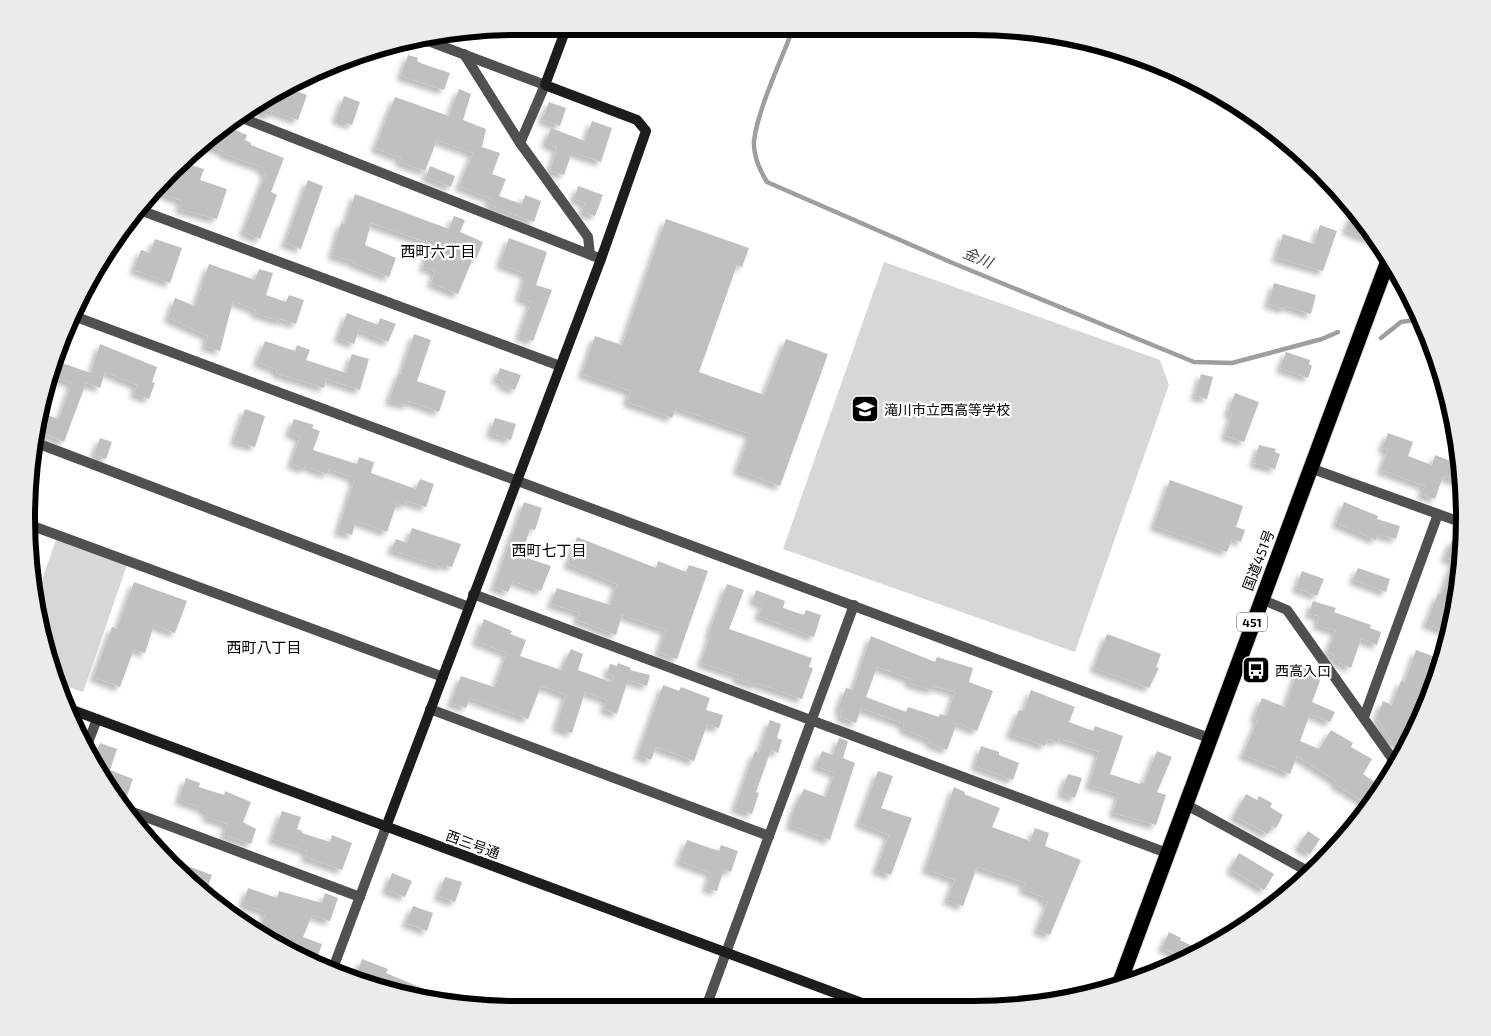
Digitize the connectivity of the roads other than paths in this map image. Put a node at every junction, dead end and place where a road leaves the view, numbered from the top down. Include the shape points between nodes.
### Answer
1 (564, 35) edge
2 (433, 43) edge
3 (464, 54) junction
4 (545, 85) junction
5 (245, 119) edge
6 (520, 143) junction
7 (145, 212) edge
8 (590, 254) junction
9 (601, 259) junction
10 (1385, 268) edge
11 (79, 318) edge
12 (560, 366) junction
13 (41, 445) edge
14 (1310, 468) junction
15 (517, 481) junction
16 (1438, 514) junction
17 (1456, 520) edge
18 (35, 527) edge
19 (474, 594) junction
20 (1261, 599) junction
21 (854, 605) junction
22 (469, 607) junction
23 (443, 677) junction
24 (430, 709) junction
25 (76, 711) edge
26 (1364, 717) junction
27 (97, 719) junction
28 (812, 719) junction
29 (1209, 738) junction
30 (89, 740) edge
31 (1392, 758) edge
32 (1184, 804) junction
33 (136, 813) edge
34 (386, 827) junction
35 (769, 836) junction
36 (1167, 852) junction
37 (1304, 869) edge
38 (360, 897) junction
39 (726, 952) junction
40 (334, 965) edge
41 (1122, 977) edge
42 (708, 1001) edge
43 (857, 1001) edge

1 - 4 street
2 - 3 street
3 - 4 street
3 - 6 street
4 - 6 street
4 - 9 street via 637,120 646,131
5 - 8 street
6 - 8 street via 588,237
7 - 12 street
8 - 9 street
9 - 12 street
10 - 14 highway, 国道451号 / 451
11 - 15 street
12 - 15 street
13 - 22 street
14 - 16 street
14 - 20 highway, 国道451号 / 451
15 - 19 street
15 - 21 street
16 - 17 street
16 - 26 street
18 - 23 street
19 - 22 street
19 - 28 street
20 - 26 street via 1287,610
20 - 29 highway, 国道451号 / 451
21 - 28 street
21 - 29 street
22 - 23 street
23 - 24 street
24 - 34 street
24 - 35 street
25 - 27 street, 西三号通
26 - 31 street
27 - 30 street
27 - 34 street, 西三号通
28 - 35 street
28 - 36 street
29 - 32 highway, 国道451号 / 451
32 - 36 highway, 国道451号 / 451
32 - 37 street
33 - 38 street
34 - 38 street
34 - 39 street, 西三号通
35 - 39 street
36 - 41 highway, 国道451号 / 451
38 - 40 street
39 - 42 street
39 - 43 street, 西三号通

